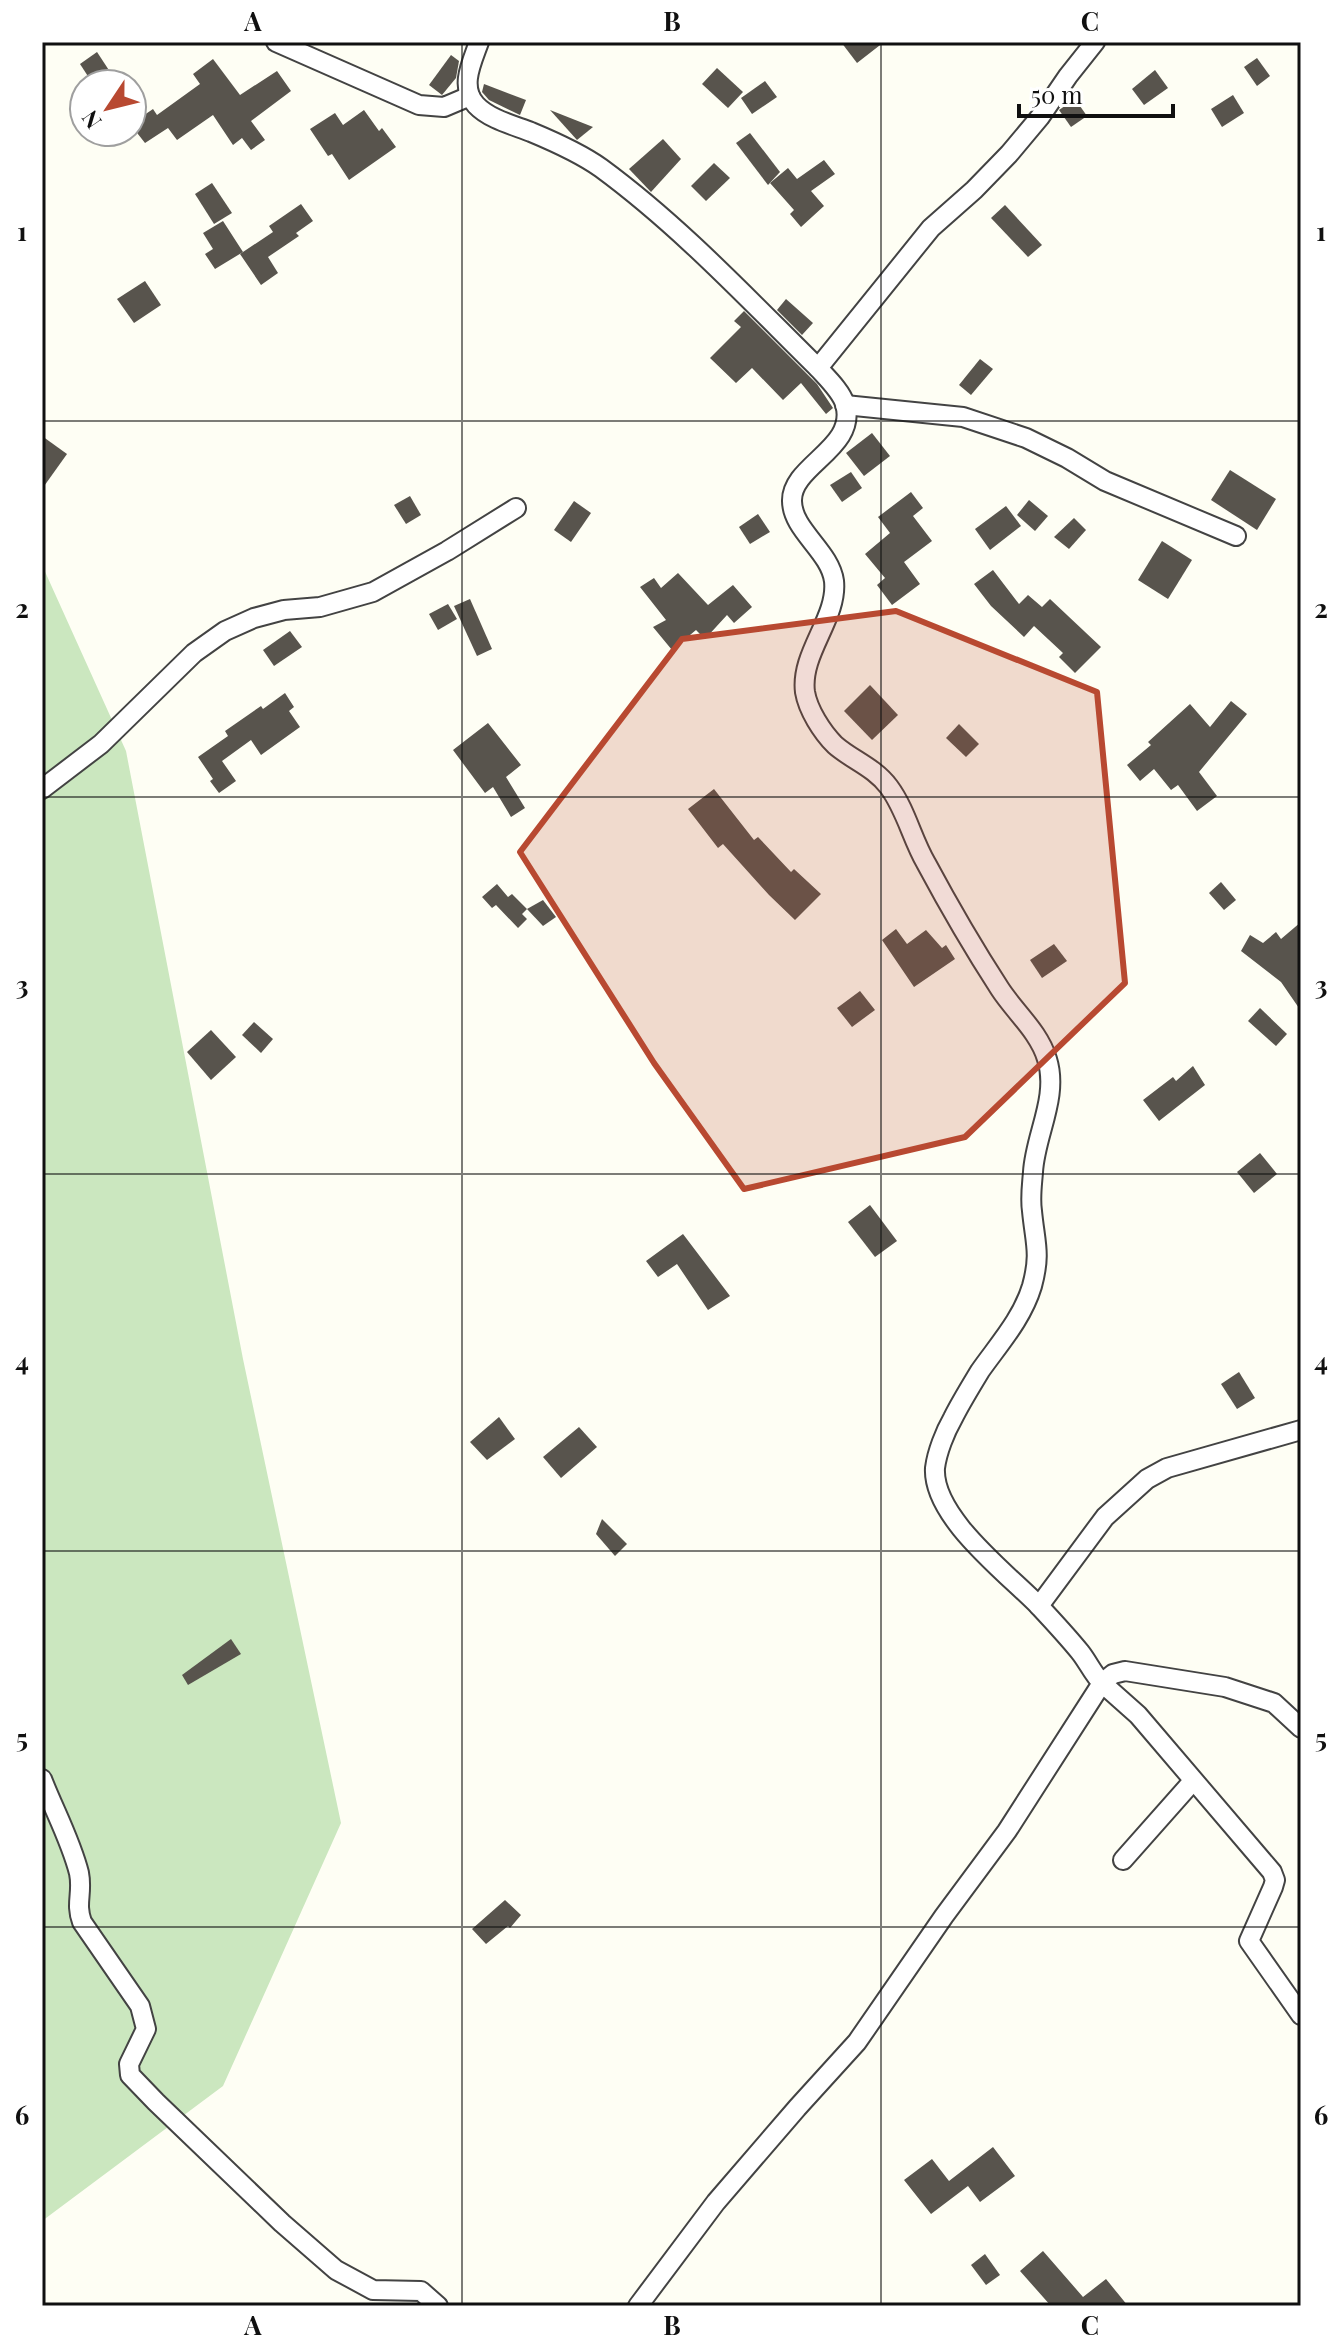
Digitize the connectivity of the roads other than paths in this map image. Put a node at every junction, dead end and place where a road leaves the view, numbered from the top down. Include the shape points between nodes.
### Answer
1 (276, 42) edge
2 (479, 42) edge
3 (1095, 42) edge
4 (470, 96) junction
5 (818, 368) junction
6 (845, 405) junction
7 (516, 508) dead end
8 (1236, 536) dead end
9 (42, 789) edge
10 (1301, 1430) edge
11 (1039, 1606) junction
12 (1102, 1683) junction
13 (1301, 1728) edge
14 (42, 1779) edge
15 (1193, 1781) junction
16 (1123, 1860) dead end
17 (1301, 2015) edge
18 (438, 2306) edge
19 (638, 2306) edge

1 - 4 street via 419,105 444,107
2 - 4 street via 469,71
3 - 5 street via 1009,154 931,228
4 - 5 street via 486,114 558,143 600,167 689,242
5 - 6 street
6 - 8 street via 963,417 1026,438 1105,481
6 - 11 street via 845,426 833,447 799,480 791,499 797,519 834,580 833,600 810,658 805,690 813,715 835,745 889,786 923,859 1048,1060 1047,1110 1034,1162 1031,1207 1039,1253 1031,1289 1018,1319 951,1421 935,1471 939,1493 976,1547
7 - 9 street via 373,592 320,607 284,610 225,631 194,653 101,744
10 - 11 street via 1167,1468 1147,1479 1105,1517
11 - 12 street
12 - 13 street via 1125,1671 1225,1687 1274,1703
12 - 15 street via 1138,1715
12 - 19 street via 1007,1831 857,2042 716,2202
14 - 18 street via 78,1869 82,1887 77,1909 82,1922 140,2006 146,2029 129,2064 130,2075 336,2270 373,2290 421,2291
15 - 16 street
15 - 17 street via 1272,1872 1273,1887 1249,1941

